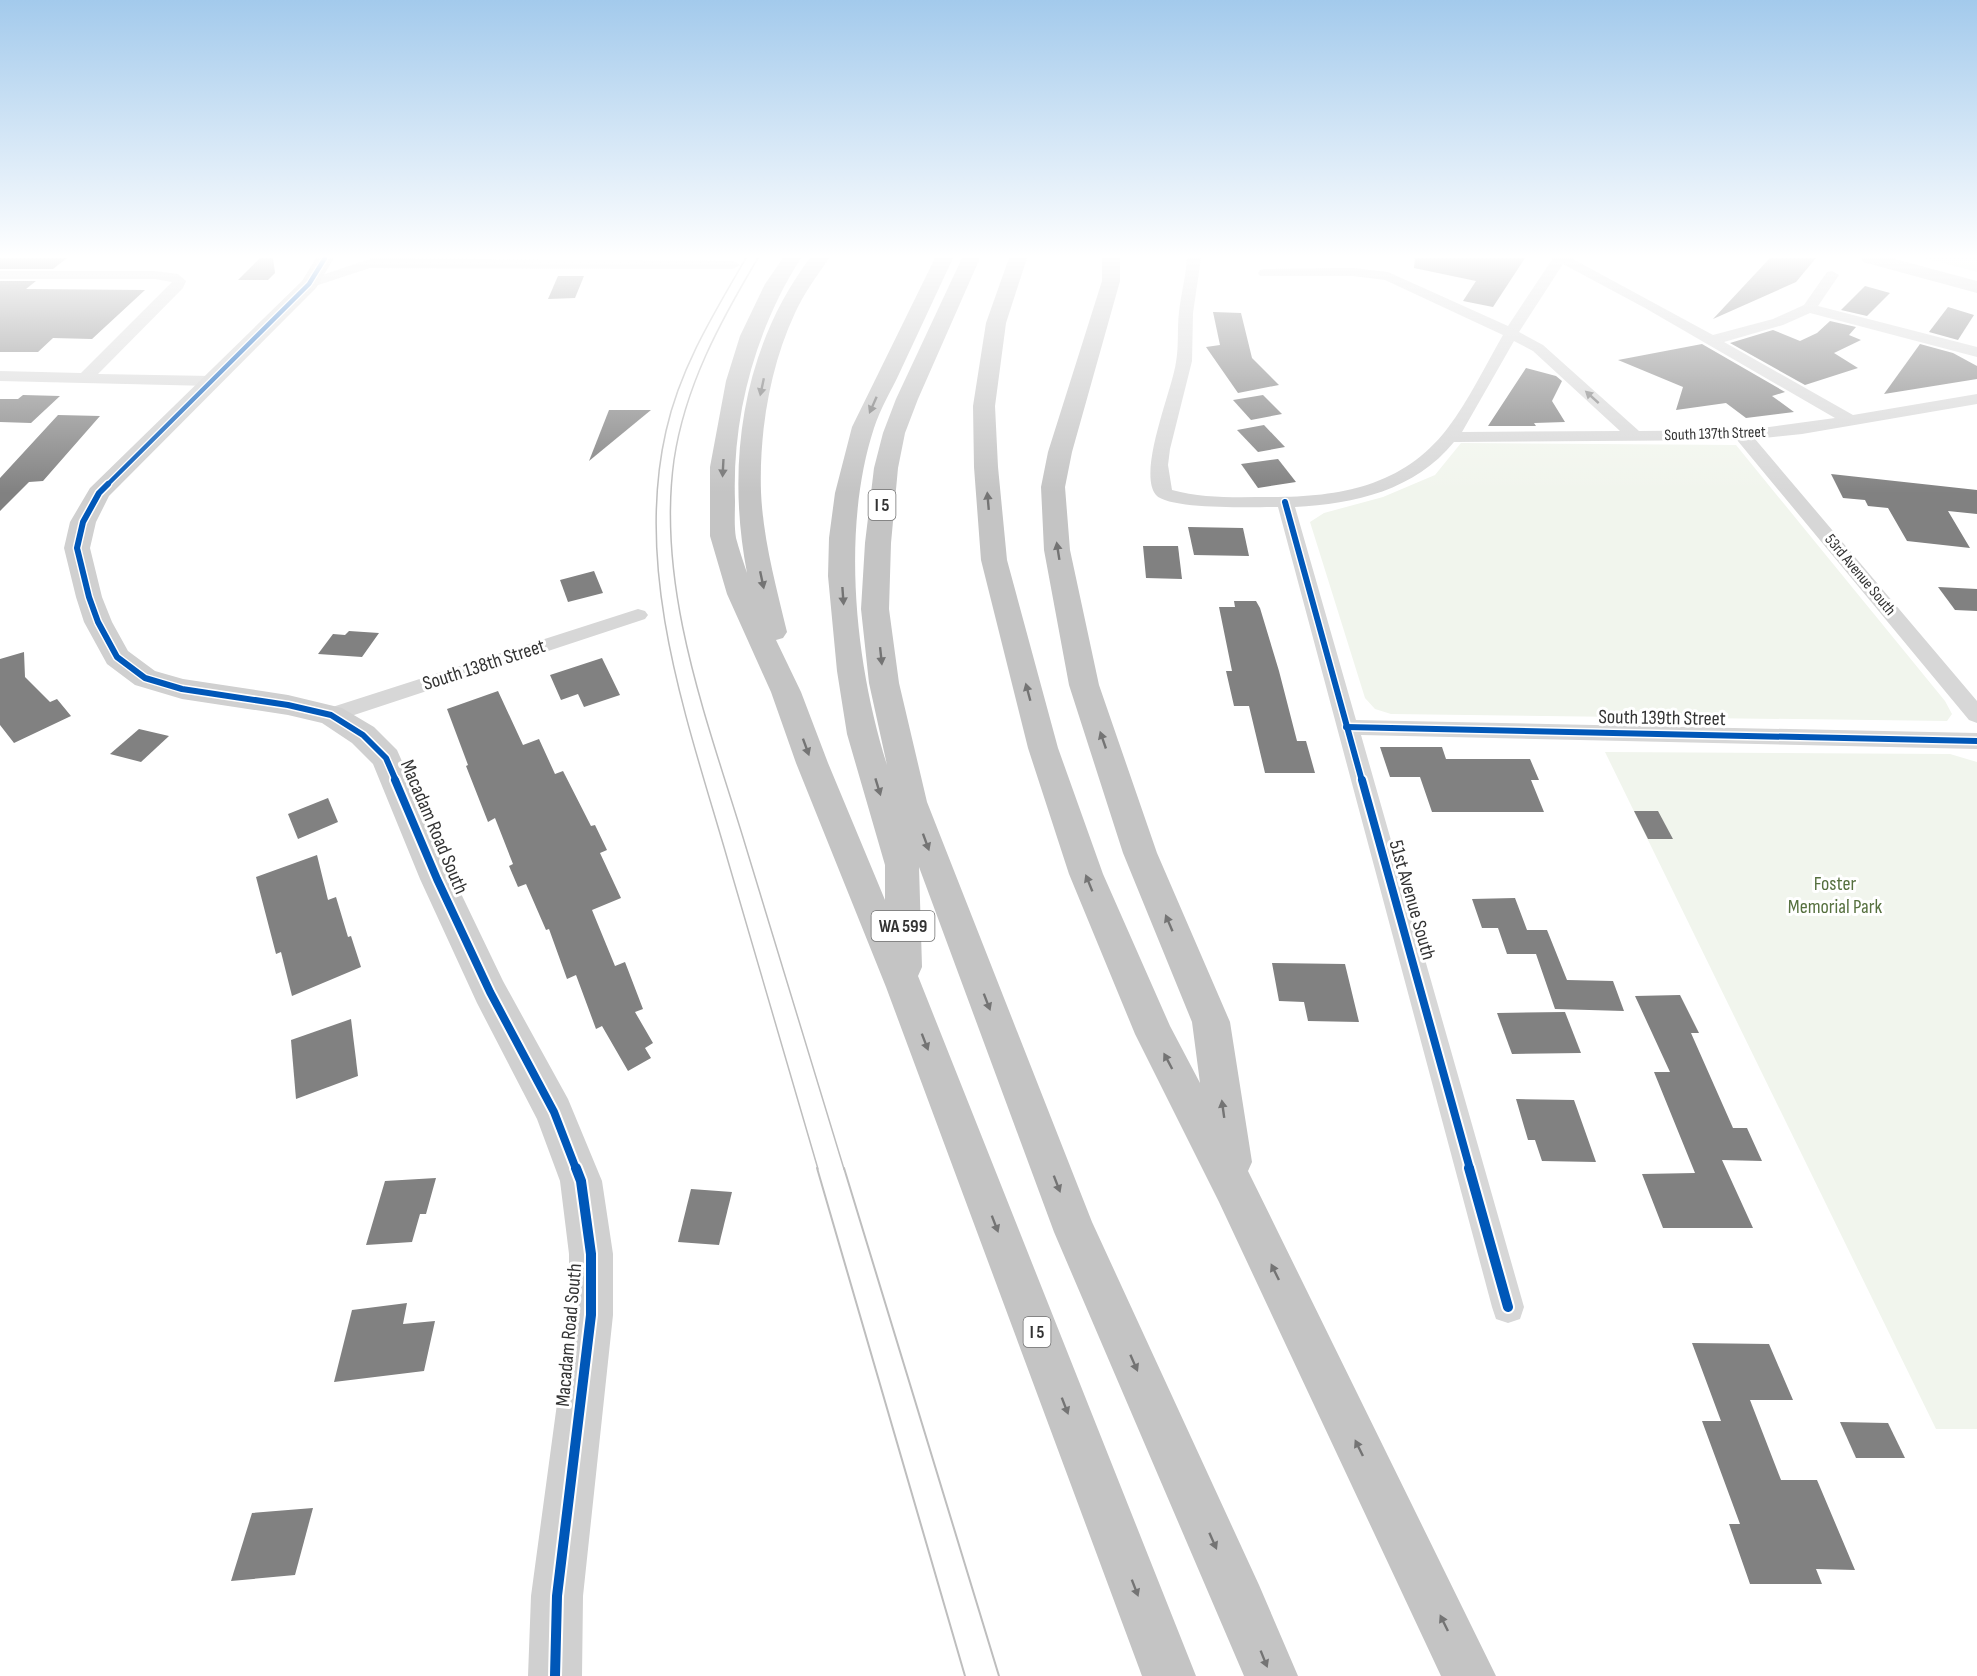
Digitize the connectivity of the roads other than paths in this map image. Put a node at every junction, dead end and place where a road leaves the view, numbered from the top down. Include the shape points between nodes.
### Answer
1 (127, 336) edge
2 (254, 336) edge
3 (750, 336) edge
4 (776, 336) edge
5 (907, 336) edge
6 (935, 336) edge
7 (994, 336) edge
8 (1094, 336) edge
9 (1185, 336) edge
10 (1509, 336) edge
11 (1517, 336) edge
12 (1706, 336) edge
13 (1727, 336) edge
14 (1917, 336) edge
15 (1713, 340) junction
16 (1977, 352) edge
17 (0, 376) edge
18 (86, 377) junction
19 (211, 381) junction
20 (1977, 399) edge
21 (1851, 420) junction
22 (1742, 435) junction
23 (1635, 436) junction
24 (1450, 437) junction
25 (1285, 502) junction
26 (638, 615) dead end
27 (786, 692) junction
28 (331, 715) junction
29 (1977, 715) edge
30 (1346, 727) junction
31 (1977, 741) edge
32 (904, 987) junction
33 (1234, 1188) junction
34 (1508, 1307) dead end
35 (555, 1676) edge
36 (1169, 1676) edge
37 (1270, 1676) edge
38 (1469, 1676) edge

1 - 18 street
2 - 19 street, Macadam Road South
3 -> 27 highway via 737,381 722,467 723,536 740,594
4 -> 27 highway, I 5 via 751,450 749,491 752,525
5 -> 32 highway, WA 599 via 863,428 847,493 841,576 862,734 902,865
6 -> 37 highway, I 5 via 894,433 878,543 876,609 884,683 911,801 1075,1232
33 -> 7 highway via 1154,1034 1086,874 1042,748 994,560 984,406
33 -> 8 highway via 1211,1022 1140,853 1084,685 1057,550 1053,487
9 - 25 street via 1184,367 1163,444 1159,484 1164,494 1184,500
10 - 24 street
23 -> 11 street via 1538,348
12 - 15 street
13 - 15 street
14 - 16 street
15 - 21 street
17 - 18 street
18 - 19 street
19 - 28 street, Macadam Road South via 99,493 83,522 77,548 98,622 117,657 145,678 182,689
20 - 21 street, South 137th Street
21 - 22 street, South 137th Street
22 - 23 street, South 137th Street
22 - 29 street, 53rd Avenue South
23 - 24 street, South 137th Street
24 - 25 street via 1406,476 1349,494
25 - 30 street, 51st Avenue South
26 - 28 street, South 138th Street
27 -> 32 highway, I 5
28 - 35 street, Macadam Road South via 363,735 386,758 436,879 554,1112 581,1181 591,1254 591,1315 557,1596
30 - 31 street, South 139th Street
30 - 34 street, 51st Avenue South
32 -> 36 highway, I 5
38 -> 33 highway

